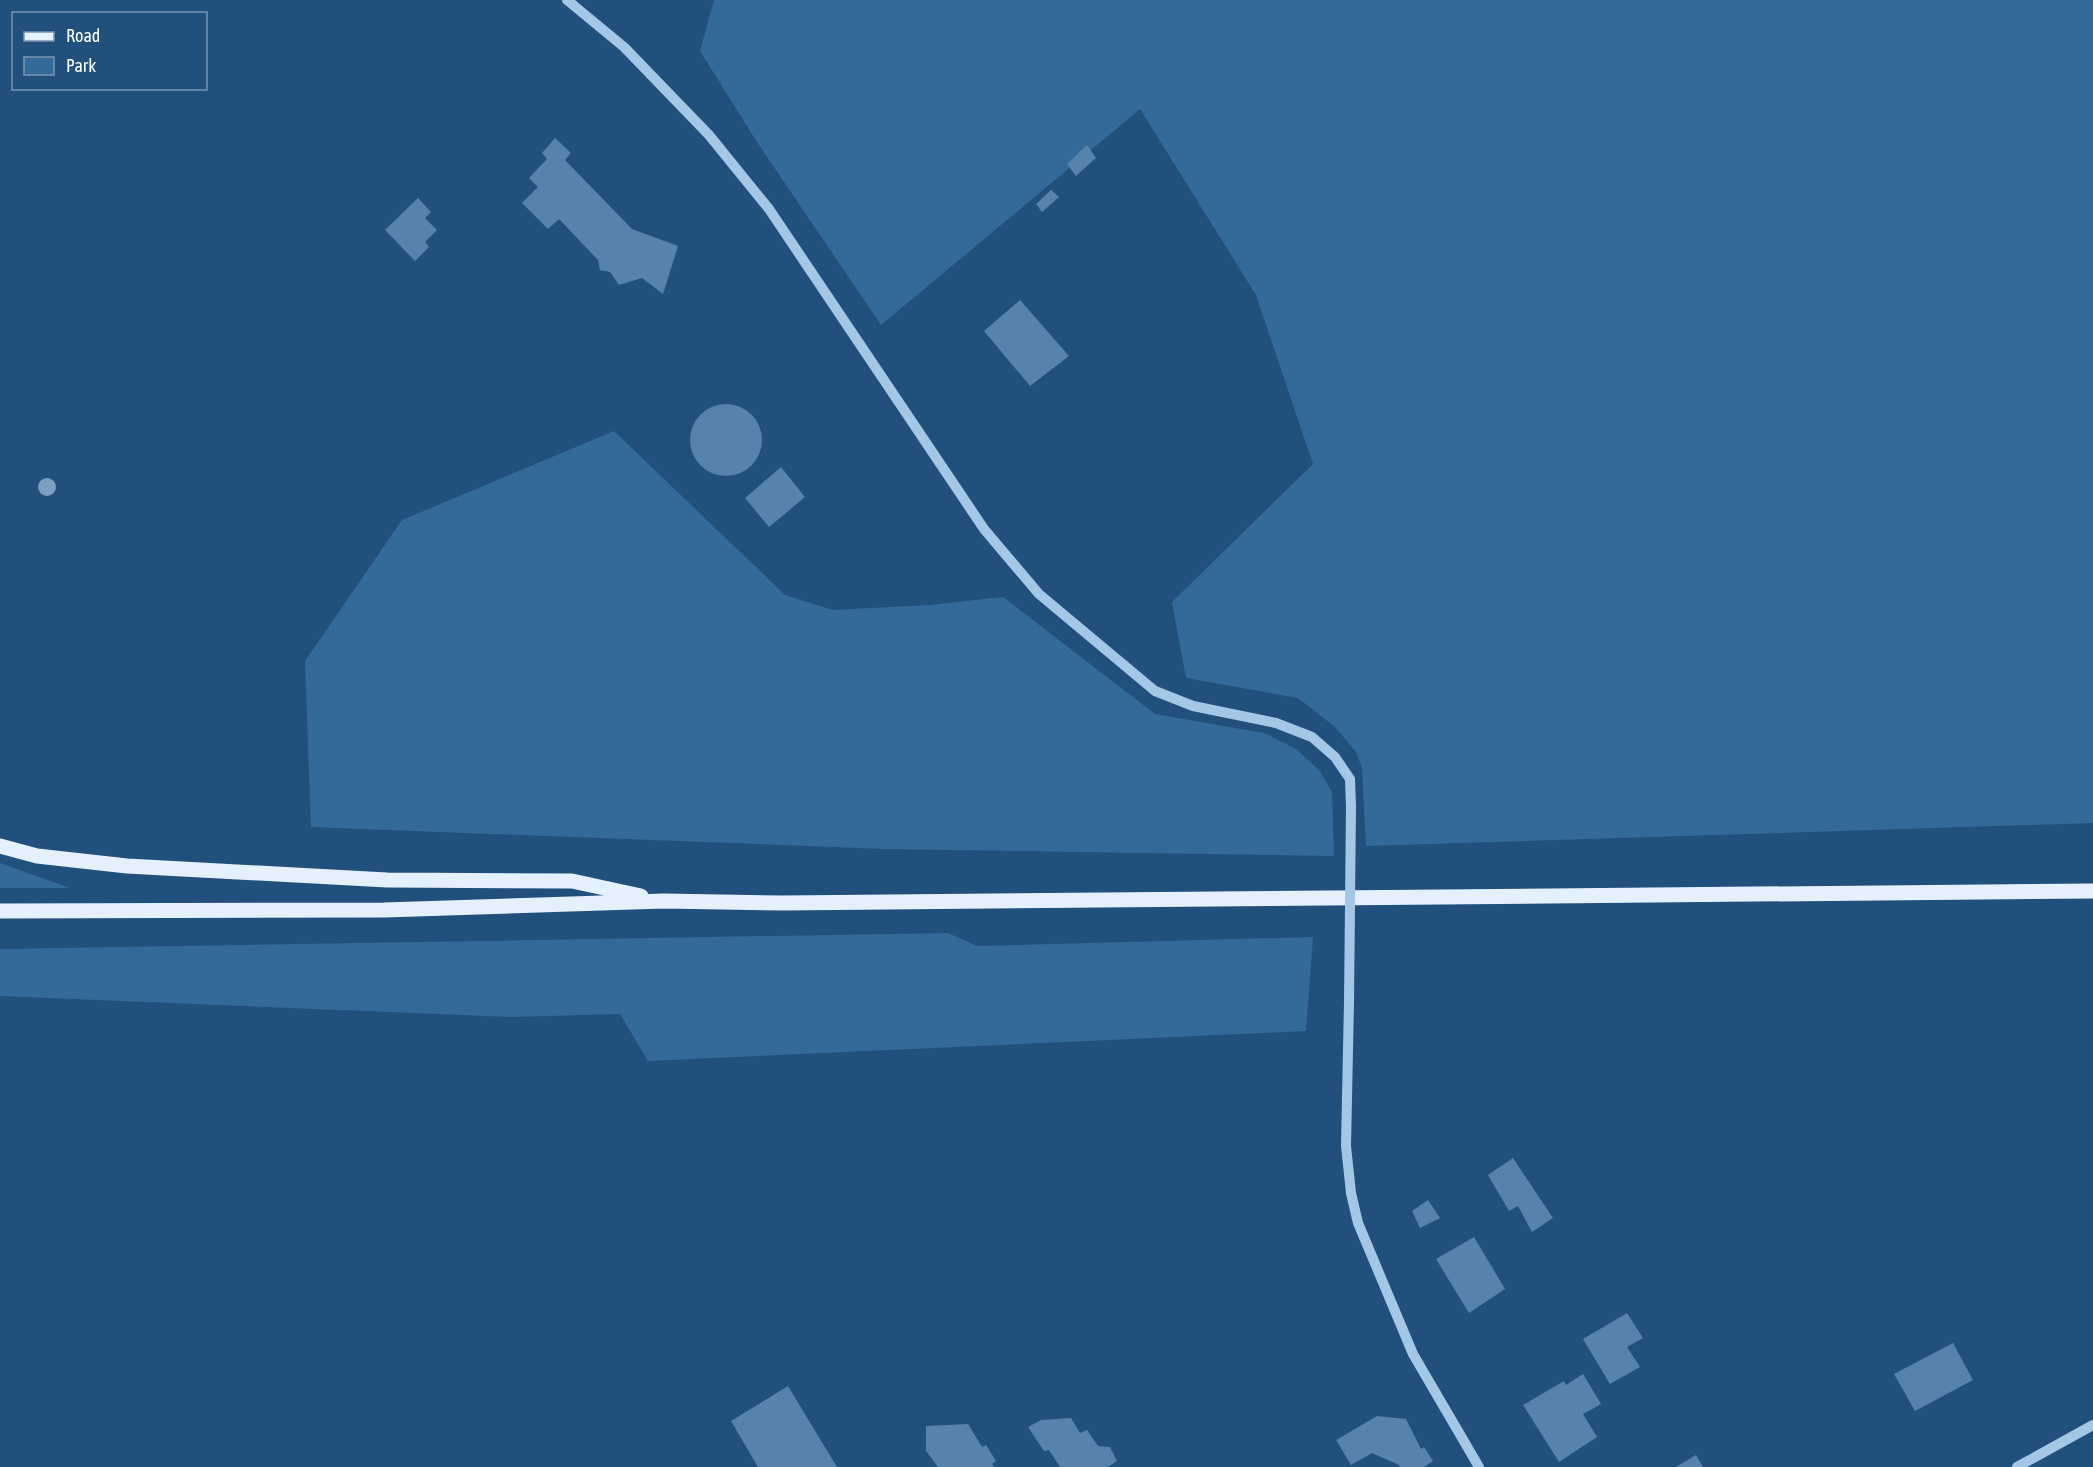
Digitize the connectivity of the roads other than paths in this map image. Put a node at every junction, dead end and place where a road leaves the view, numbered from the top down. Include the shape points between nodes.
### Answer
1 (567, 0) edge
2 (0, 846) edge
3 (2093, 891) edge
4 (664, 901) junction
5 (0, 911) edge
6 (2093, 1425) edge
7 (1479, 1467) edge
8 (2017, 1467) edge

1 - 7 street, bridge via 632,55 709,135 769,209 984,530 1039,594 1155,691 1193,706 1276,723 1312,737 1335,757 1350,779 1346,1146 1351,1192 1358,1223 1413,1354
2 - 4 main road via 37,856 128,866 387,880 572,881
3 - 4 main road
4 - 5 main road via 384,910
6 - 8 street

